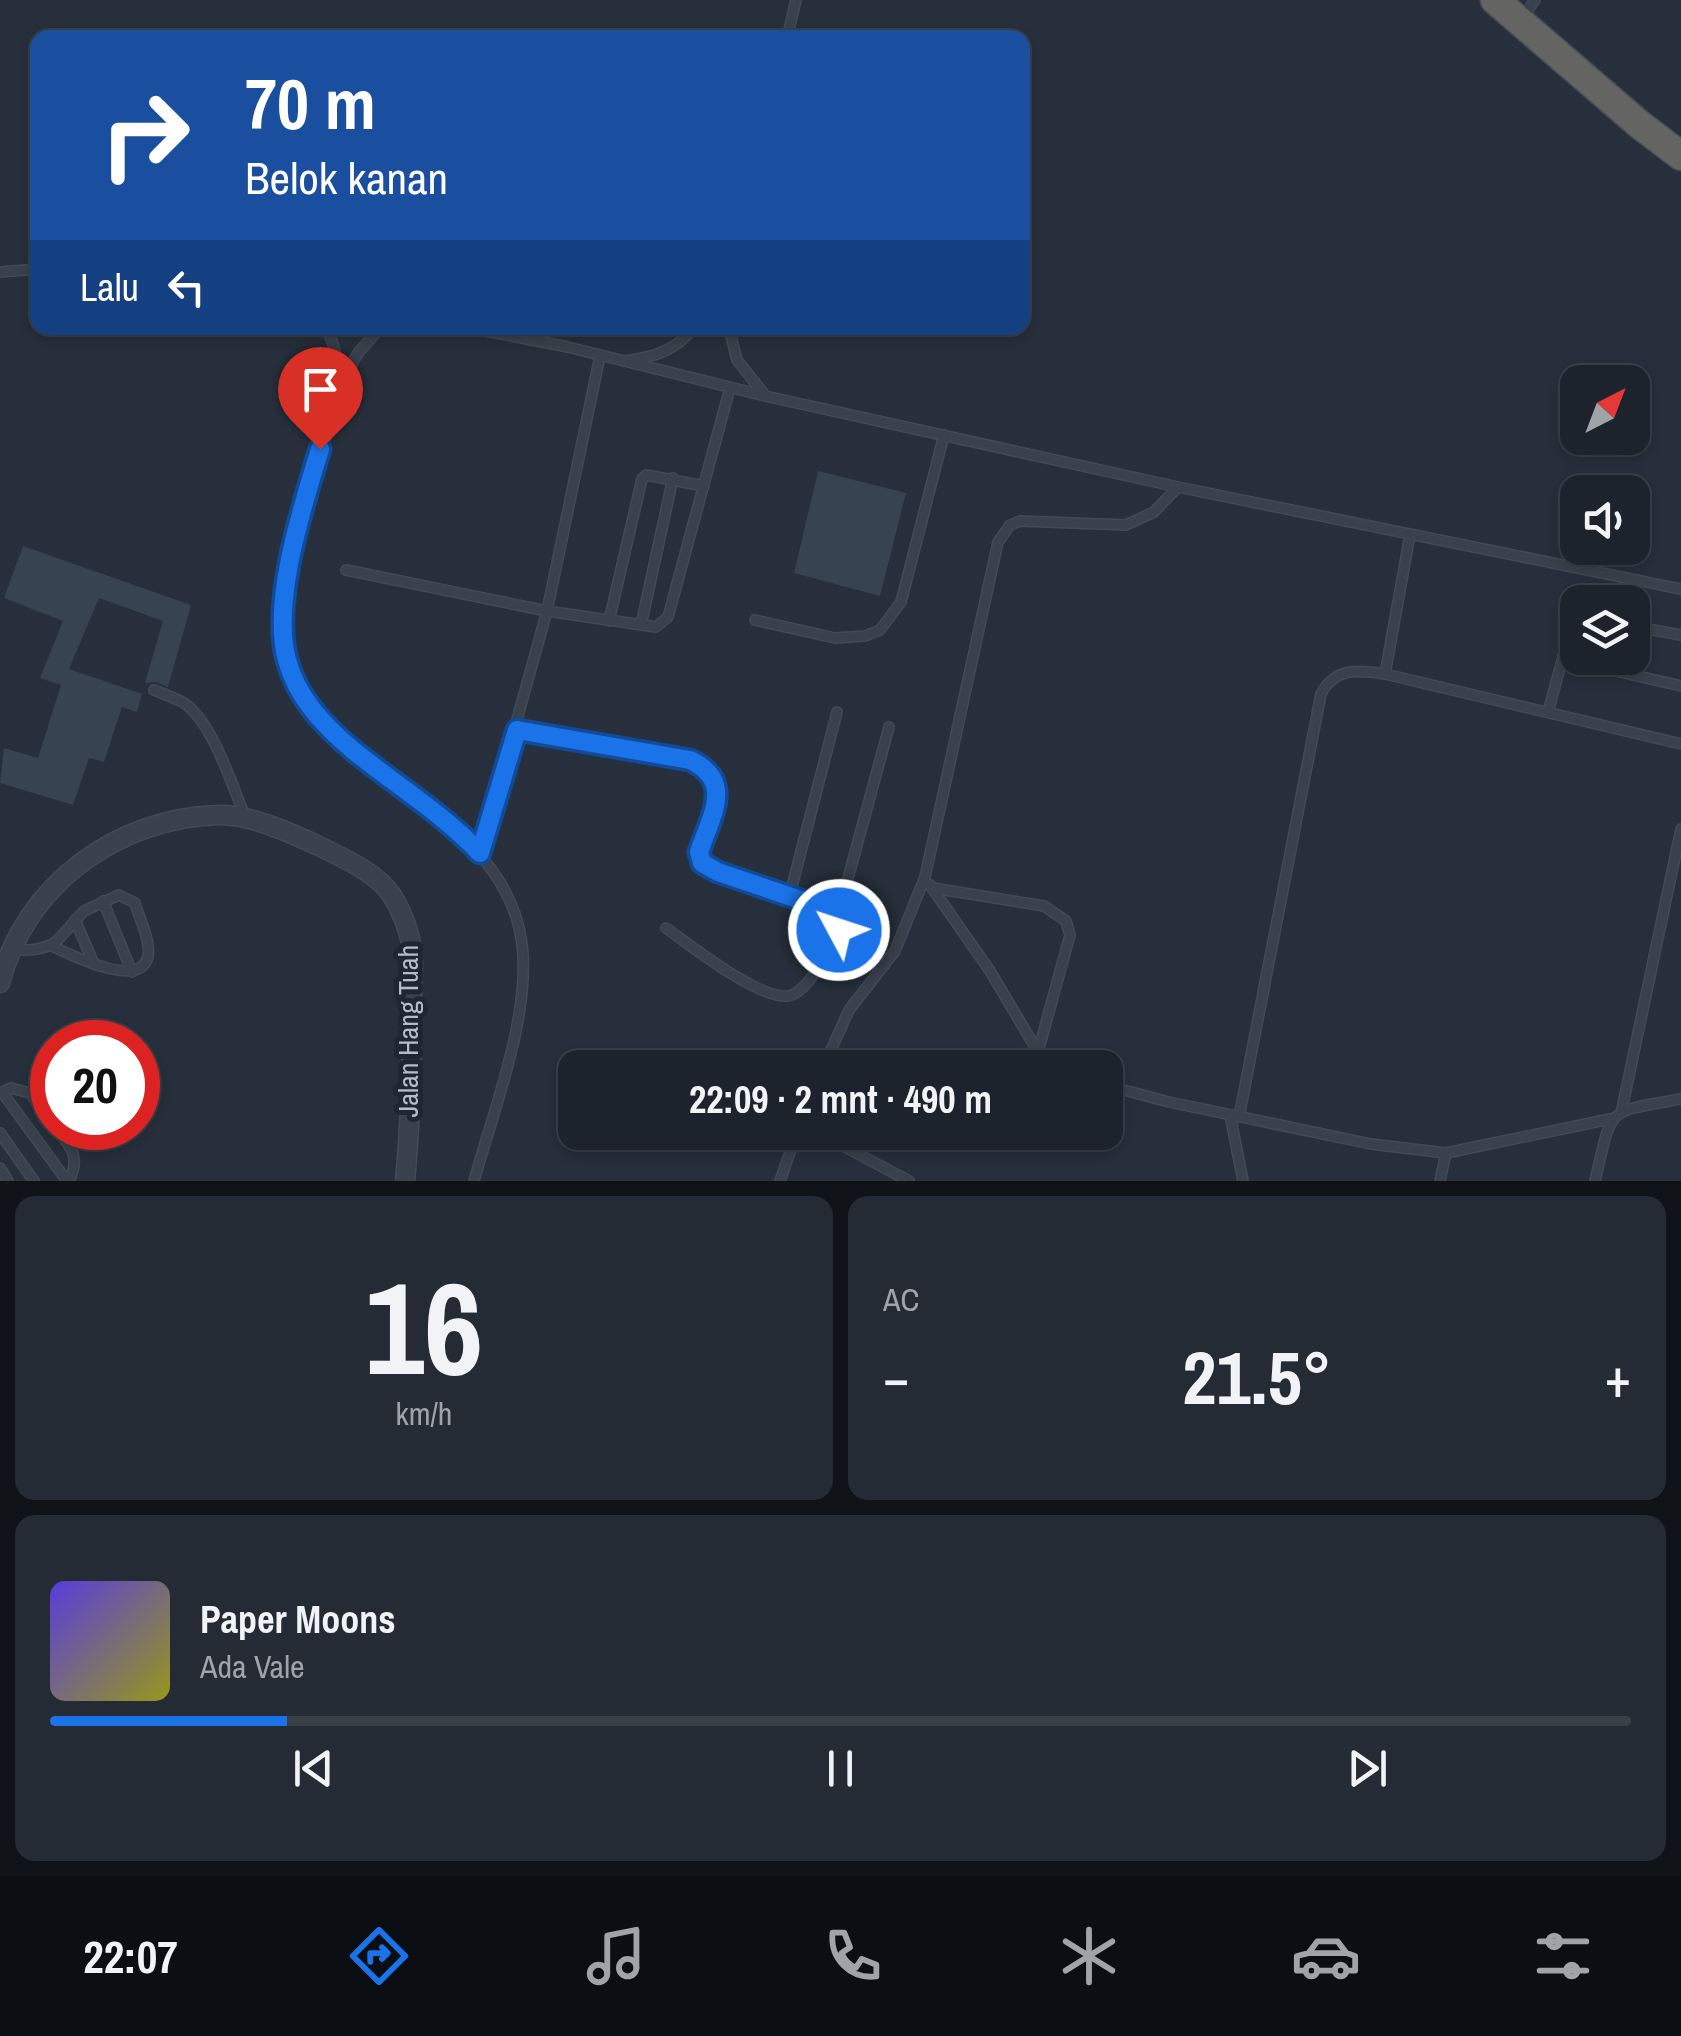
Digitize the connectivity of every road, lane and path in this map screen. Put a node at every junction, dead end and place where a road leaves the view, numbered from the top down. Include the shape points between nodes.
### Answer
1 (796, 0) edge
2 (1495, 0) edge
3 (1528, 11) edge
4 (788, 30) edge
5 (1681, 156) edge
6 (30, 270) edge
7 (0, 272) edge
8 (330, 335) edge
9 (374, 335) edge
10 (502, 335) edge
11 (687, 335) edge
12 (731, 335) edge
13 (600, 356) junction
14 (622, 362) junction
15 (730, 388) junction
16 (336, 392) junction
17 (765, 396) junction
18 (944, 436) junction
19 (673, 478) junction
20 (704, 486) junction
21 (1178, 487) junction
22 (1410, 535) junction
23 (346, 570) dead end
24 (1681, 589) edge
25 (548, 611) junction
26 (755, 620) dead end
27 (608, 621) junction
28 (641, 624) junction
29 (1650, 629) edge
30 (1681, 635) edge
31 (1560, 672) edge
32 (1385, 674) junction
33 (1636, 675) edge
34 (1681, 685) edge
35 (154, 690) dead end
36 (838, 712) dead end
37 (1548, 712) junction
38 (889, 727) dead end
39 (517, 730) junction
40 (1681, 744) edge
41 (247, 820) junction
42 (1681, 829) edge
43 (480, 853) junction
44 (925, 877) junction
45 (932, 888) junction
46 (789, 898) junction
47 (103, 900) junction
48 (838, 915) junction
49 (74, 920) junction
50 (666, 928) dead end
51 (50, 946) junction
52 (8, 950) junction
53 (94, 964) junction
54 (132, 972) junction
55 (0, 983) edge
56 (831, 1050) edge
57 (1037, 1050) edge
58 (1039, 1050) edge
59 (1123, 1089) edge
60 (1, 1093) edge
61 (30, 1093) edge
62 (1681, 1099) edge
63 (1622, 1110) junction
64 (1234, 1116) junction
65 (1610, 1119) junction
66 (0, 1133) edge
67 (73, 1150) edge
68 (791, 1150) edge
69 (851, 1150) edge
70 (855, 1152) joint
71 (1446, 1153) junction
72 (0, 1168) edge
73 (8, 1181) edge
74 (34, 1181) edge
75 (68, 1181) edge
76 (405, 1181) edge
77 (474, 1181) edge
78 (780, 1181) edge
79 (909, 1181) edge
80 (1244, 1181) edge
81 (1440, 1181) edge
82 (1595, 1181) edge

1 - 4 lane
2 - 3 highway
3 - 5 highway via 1639,124
6 - 7 lane
8 - 16 lane
9 - 16 lane
10 - 13 lane
11 - 14 lane via 660,354
12 - 17 lane via 736,360
13 - 14 lane
13 - 25 lane
14 - 15 lane
15 - 17 lane
15 - 20 lane
16 - 43 lane via 286,586 286,658 303,696 330,730
17 - 18 lane
18 - 21 lane
18 - 26 lane via 901,602 880,630 835,638
19 - 20 lane
19 - 27 lane via 642,480
19 - 28 lane
20 - 28 lane via 668,616 656,626
21 - 22 lane
21 - 44 lane via 1154,512 1126,526 1020,521 1004,532
22 - 24 lane
22 - 32 lane
23 - 25 lane
25 - 27 lane
25 - 39 lane
27 - 28 lane
29 - 30 lane
31 - 37 lane
32 - 37 lane
32 - 64 lane via 1337,674 1321,694
33 - 34 lane
35 - 41 lane via 198,716
36 - 46 lane
37 - 40 lane
38 - 48 lane
39 - 43 lane
39 - 46 lane via 702,766 718,788 699,852 702,863
41 - 52 street, Jalan Hang Tuah via 220,814 170,822 107,844 39,902
41 - 76 street, Jalan Hang Tuah via 362,869 391,894 404,920 412,942
42 - 63 lane
43 - 77 lane via 516,914 524,979
44 - 45 lane
44 - 56 lane via 894,951 849,1010
45 - 57 lane
45 - 58 lane via 1044,906 1066,920 1070,936
46 - 48 lane
47 - 49 lane
47 - 54 lane
47 - 54 lane via 119,895 135,903 148,958
48 - 50 lane via 839,930 818,969 789,996 726,971
49 - 51 lane
49 - 53 lane
51 - 52 lane
51 - 53 lane
52 - 55 street, Jalan Hang Tuah
53 - 54 lane
59 - 64 lane
60 - 61 lane
60 - 75 lane
62 - 63 lane
63 - 65 lane
64 - 71 lane
64 - 80 lane
65 - 71 lane
65 - 82 lane
66 - 74 lane
67 - 75 lane via 77,1160
68 - 78 lane
69 - 70 lane
70 - 79 lane
71 - 81 lane
72 - 73 lane

